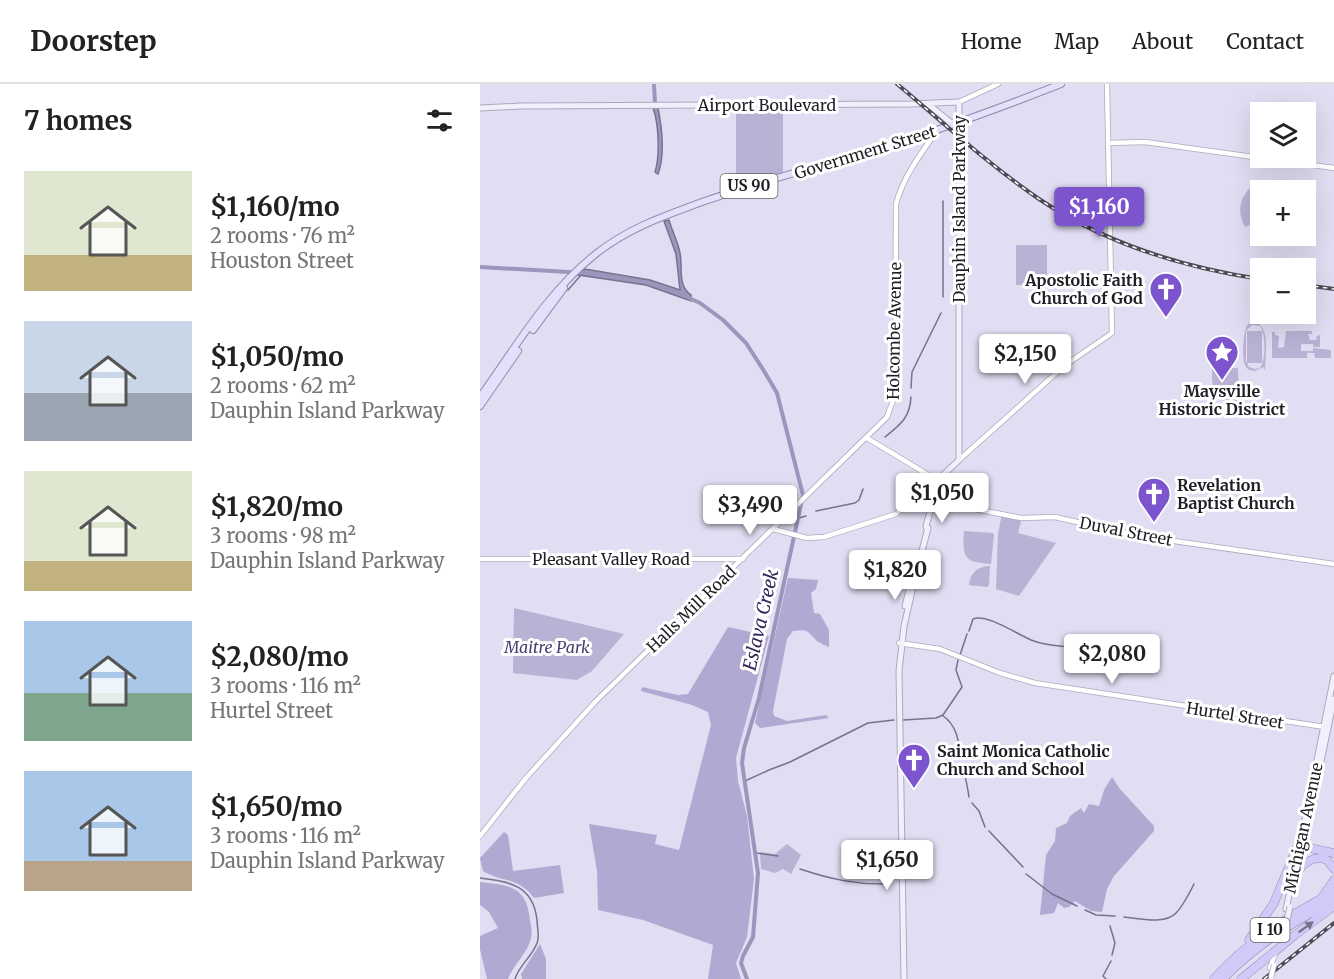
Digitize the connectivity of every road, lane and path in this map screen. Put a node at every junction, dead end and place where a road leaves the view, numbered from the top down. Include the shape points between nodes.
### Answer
1 (998, 84) edge
2 (1061, 84) edge
3 (1107, 84) edge
4 (959, 102) junction
5 (928, 104) junction
6 (480, 110) edge
7 (959, 123) junction
8 (949, 124) junction
9 (937, 131) junction
10 (1108, 143) junction
11 (1334, 168) edge
12 (570, 277) junction
13 (480, 398) edge
14 (480, 406) edge
15 (867, 438) junction
16 (960, 451) junction
17 (951, 466) junction
18 (938, 483) junction
19 (773, 529) junction
20 (791, 534) junction
21 (763, 539) junction
22 (480, 559) edge
23 (743, 559) junction
24 (1334, 565) edge
25 (900, 643) junction
26 (1334, 676) edge
27 (1334, 699) edge
28 (1326, 728) junction
29 (1303, 832) junction
30 (480, 836) edge
31 (1301, 847) junction
32 (1334, 853) edge
33 (1334, 869) edge
34 (1298, 870) junction
35 (1334, 880) edge
36 (1334, 892) edge
37 (1334, 900) edge
38 (1317, 901) junction
39 (1334, 906) edge
40 (1288, 908) junction
41 (1278, 945) junction
42 (1234, 958) junction
43 (1272, 966) junction
44 (1242, 978) edge
45 (1269, 978) edge
46 (902, 979) edge
47 (1214, 979) edge
48 (1223, 979) edge

1 - 4 street, Airport Boulevard
2 - 7 main road, Government Street / US 90
3 - 10 street
4 - 5 main road, Airport Boulevard
4 - 7 main road, Dauphin Island Parkway
5 - 6 main road, Airport Boulevard
5 - 8 main road
7 - 8 main road, Government Street / US 90
7 - 16 main road, Dauphin Island Parkway
8 - 9 main road, Government Street / US 90
9 - 12 main road, Government Street / US 90 via 666,214 624,234
9 - 15 street, Holcombe Avenue via 918,157 896,204 895,395 887,417
10 - 11 street via 1145,142
10 - 16 street via 1112,333 1064,366
12 - 13 main road, US 90 via 550,297
12 - 14 main road, US 90
15 - 18 street, Duval Street
15 - 19 street, Holcombe Avenue
16 - 17 main road
16 - 17 main road, Dauphin Island Parkway
17 - 18 main road
18 - 20 street via 892,516 824,537
18 - 24 street, Duval Street via 968,507 992,512 1021,518 1055,517 1139,536
18 - 25 main road via 908,596
19 - 20 street
19 - 21 street, Halls Mill Road
20 - 21 street
21 - 23 street, Halls Mill Road
22 - 23 street, Pleasant Valley Road
23 - 30 street, Halls Mill Road via 588,709
25 - 28 street, Hurtel Street via 940,649 1041,685
25 - 46 main road via 896,687
26 - 28 main road, Michigan Avenue
27 - 28 main road, Michigan Avenue
28 - 29 main road, Michigan Avenue
28 - 31 main road, Michigan Avenue
29 - 31 main road, Michigan Avenue
29 - 42 highway via 1274,903
31 - 32 highway
31 - 34 main road, Michigan Avenue
31 - 40 main road, Michigan Avenue
33 - 34 highway via 1327,860 1316,858
34 - 40 main road, Michigan Avenue
35 - 38 highway
36 - 38 highway, I 10
37 - 48 highway, I 10 via 1277,932
38 - 42 highway, I 10 via 1271,928
41 -> 39 highway
40 - 41 main road, Michigan Avenue, bridge
41 - 43 street, Michigan Avenue
41 - 44 highway
42 - 47 highway, I 10
43 - 44 highway via 1264,961
43 - 45 street, Michigan Avenue, bridge

